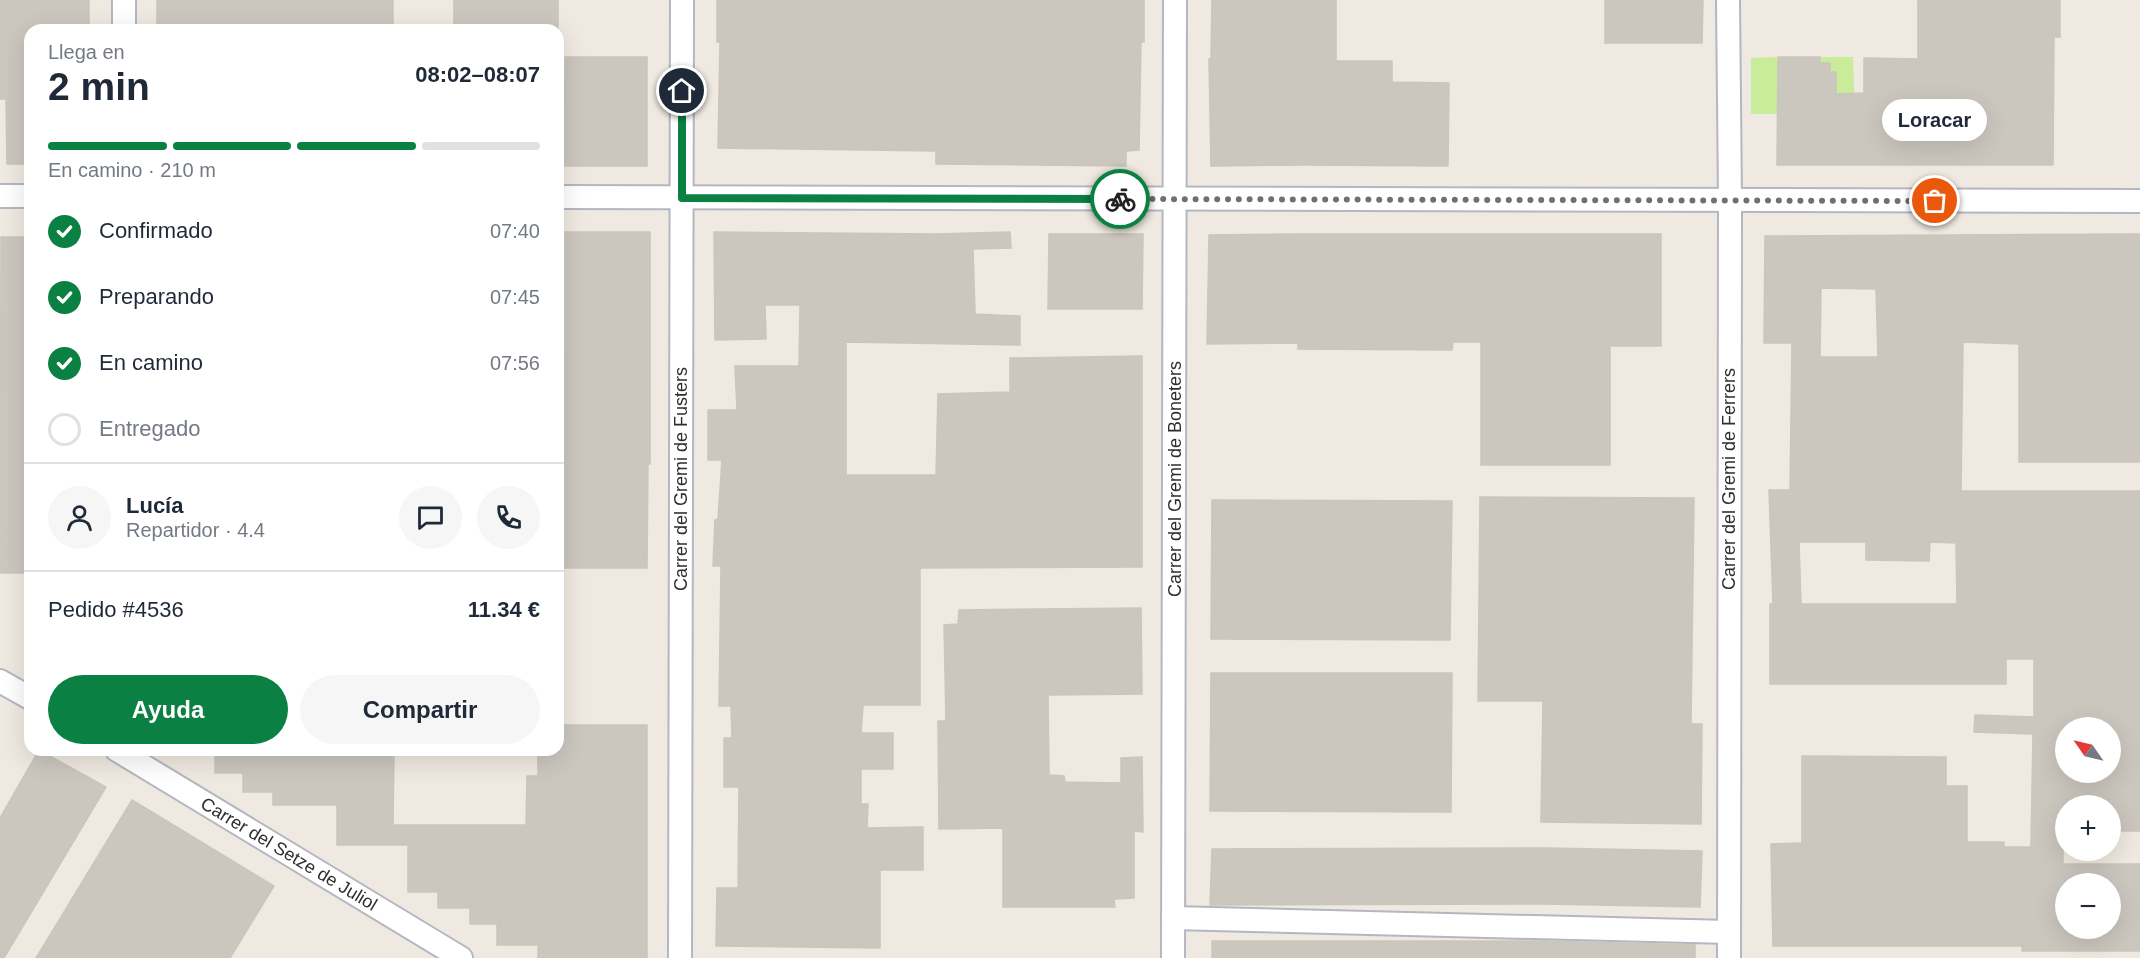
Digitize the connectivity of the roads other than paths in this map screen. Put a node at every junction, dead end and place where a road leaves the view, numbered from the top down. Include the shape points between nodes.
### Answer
1 (124, 0) edge
2 (682, 0) edge
3 (1175, 0) edge
4 (1728, 0) edge
5 (124, 24) edge
6 (0, 196) edge
7 (24, 196) edge
8 (564, 198) edge
9 (682, 198) junction
10 (1176, 199) junction
11 (1730, 200) junction
12 (2140, 201) edge
13 (0, 681) edge
14 (24, 695) edge
15 (129, 756) edge
16 (1173, 918) junction
17 (1729, 932) junction
18 (462, 958) edge
19 (680, 958) edge
20 (1173, 958) edge
21 (1729, 958) edge

1 - 5 street
2 - 9 street, Carrer del Gremi de Fusters
3 - 10 street, Carrer del Gremi de Boneters
4 - 11 street, Carrer del Gremi de Ferrers
6 - 7 street
8 - 9 street
9 - 10 street
9 - 19 street, Carrer del Gremi de Fusters
10 - 11 street
10 - 16 street, Carrer del Gremi de Boneters
11 - 12 street
11 - 17 street, Carrer del Gremi de Ferrers
13 - 14 street
15 - 18 street, Carrer del Setze de Juliol
16 - 17 street
16 - 20 street, Carrer del Gremi de Boneters
17 - 21 street, Carrer del Gremi de Ferrers

